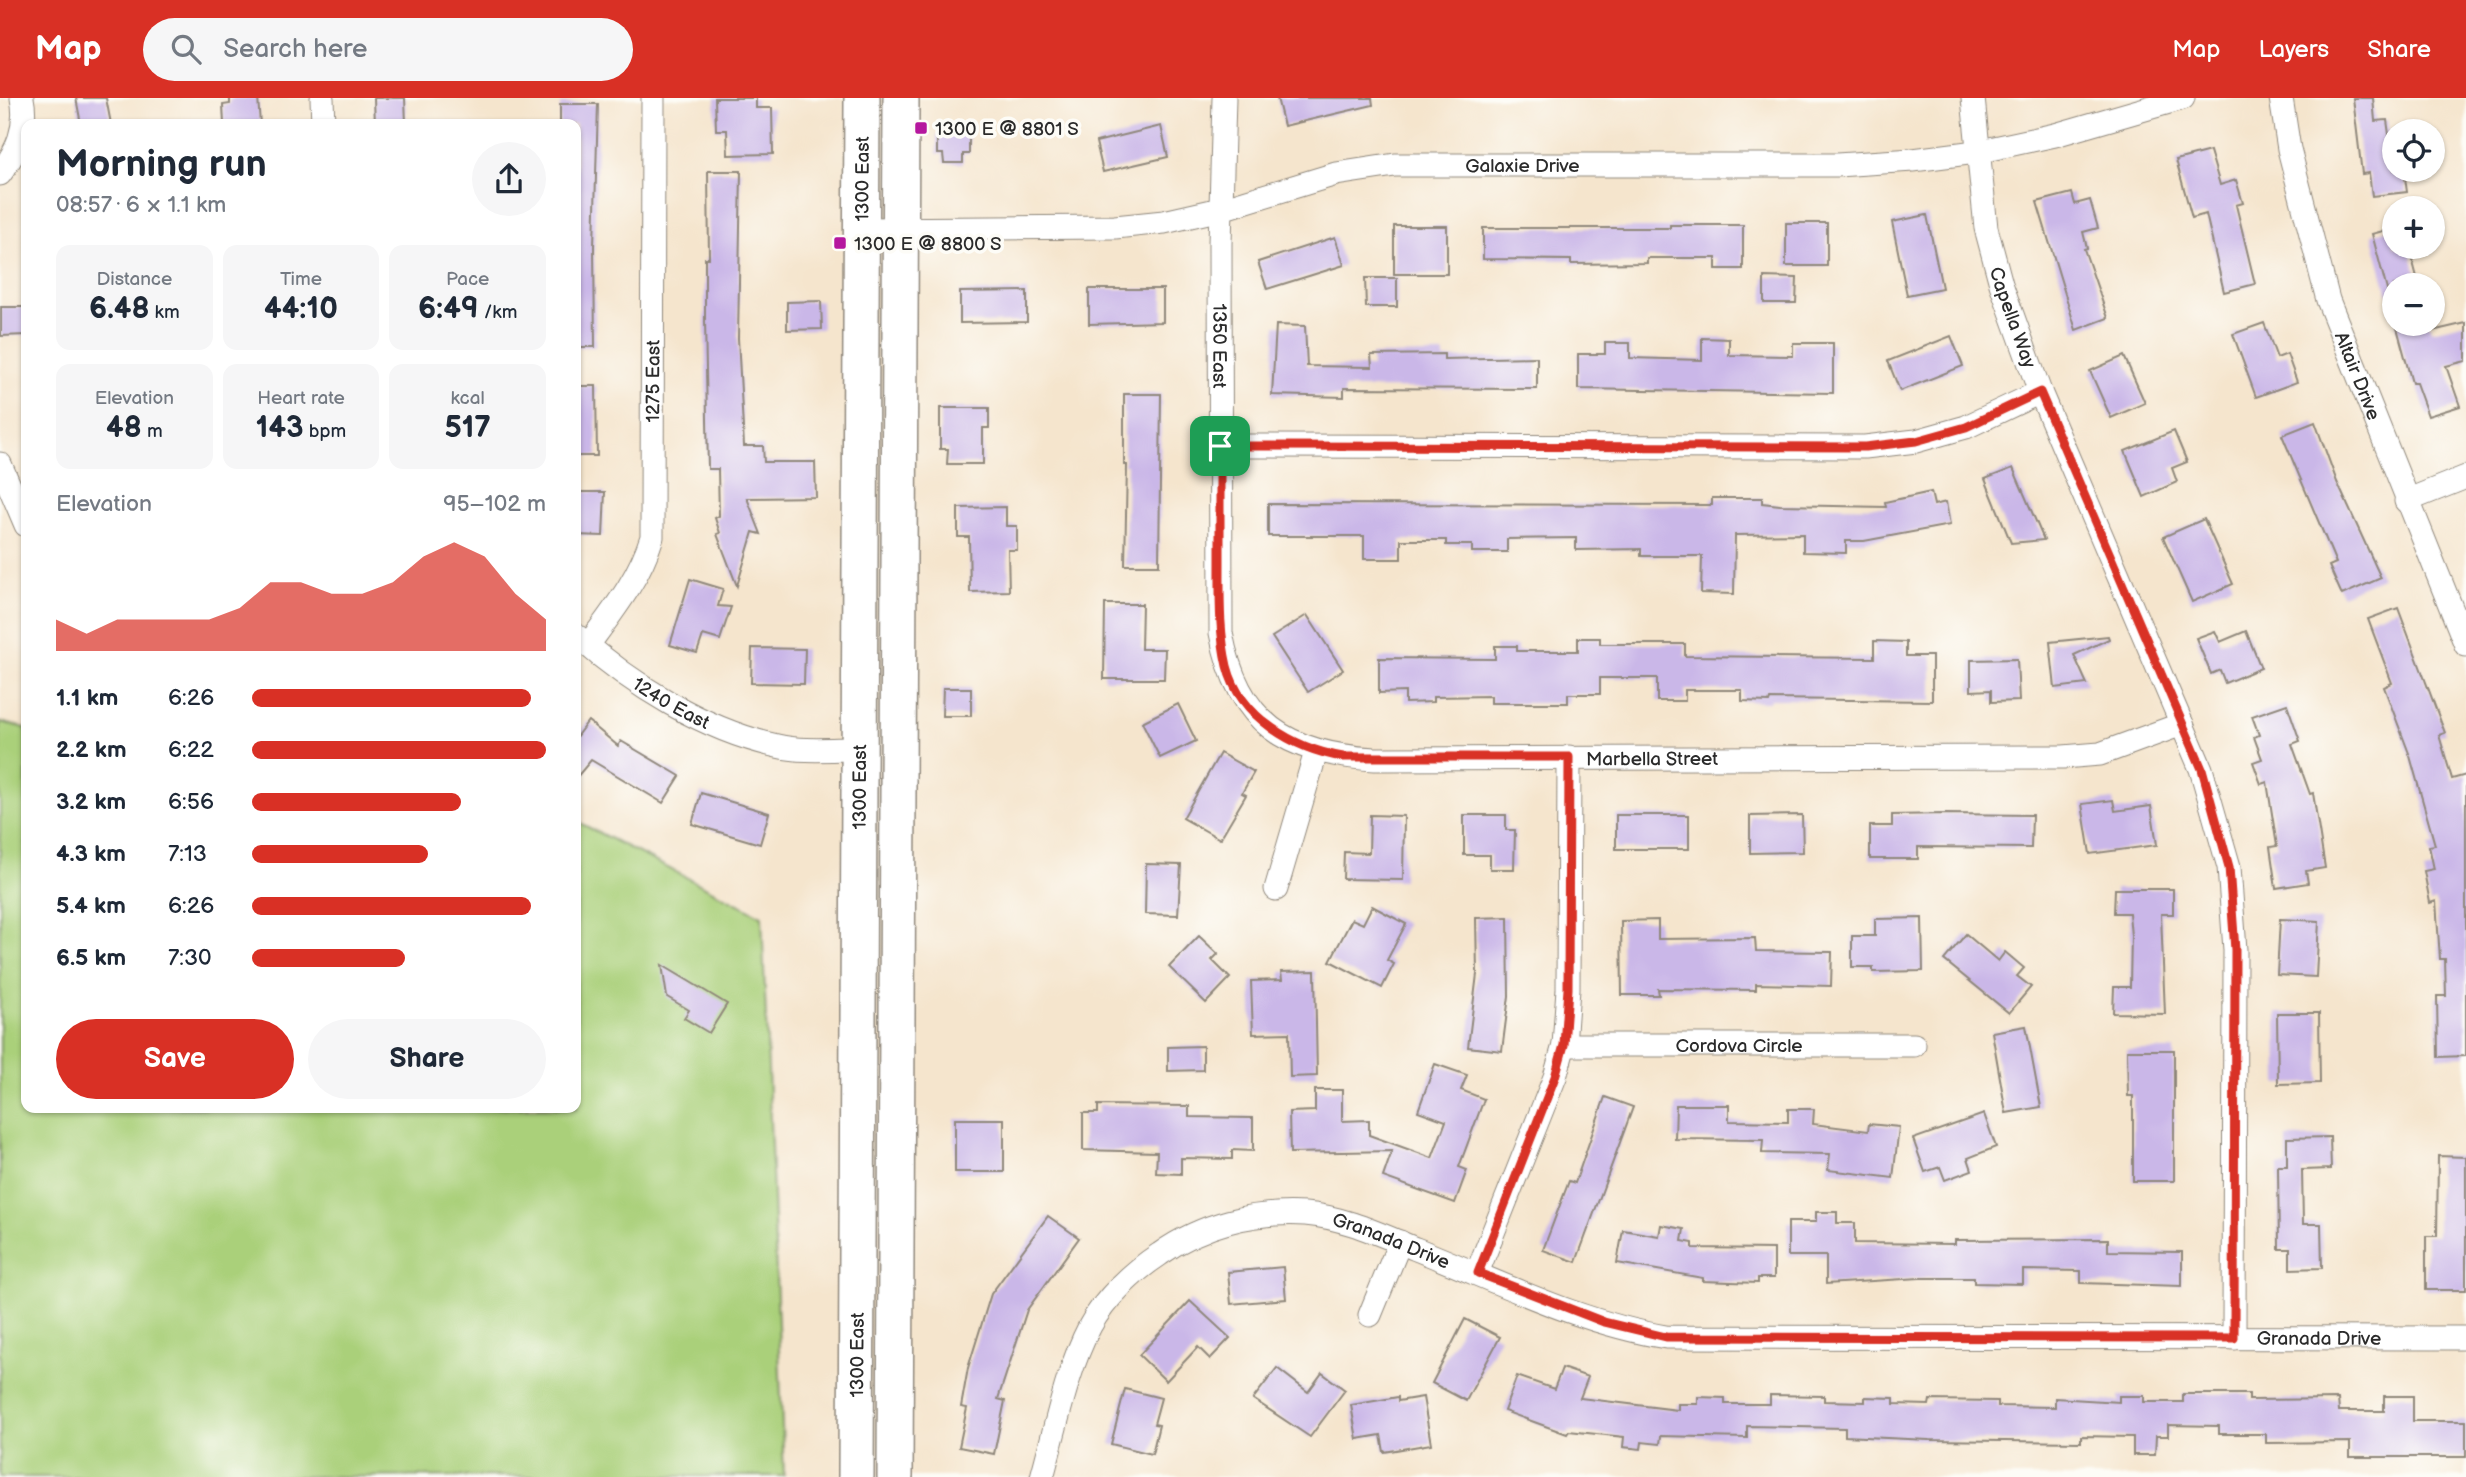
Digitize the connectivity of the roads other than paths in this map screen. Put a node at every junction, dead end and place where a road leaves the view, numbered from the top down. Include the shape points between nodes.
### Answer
1 (22, 98) edge
2 (322, 98) edge
3 (653, 98) edge
4 (862, 98) edge
5 (901, 98) edge
6 (1224, 98) edge
7 (1973, 98) edge
8 (2183, 98) edge
9 (2281, 98) edge
10 (23, 119) edge
11 (323, 119) edge
12 (21, 140) edge
13 (1976, 152) junction
14 (0, 174) edge
15 (1221, 209) junction
16 (901, 228) junction
17 (862, 229) junction
18 (2040, 392) junction
19 (1220, 446) junction
20 (0, 464) edge
21 (2466, 477) edge
22 (2406, 501) junction
23 (21, 513) edge
24 (1220, 596) joint
25 (582, 640) edge
26 (2466, 645) edge
27 (2182, 724) junction
28 (858, 749) junction
29 (1316, 752) junction
30 (1569, 757) junction
31 (1276, 889) dead end
32 (1564, 1045) junction
33 (1914, 1045) dead end
34 (1400, 1242) junction
35 (1478, 1273) junction
36 (1370, 1315) dead end
37 (2234, 1338) junction
38 (2466, 1338) edge
39 (856, 1477) edge
40 (895, 1477) edge
41 (1042, 1477) edge

1 - 10 street
2 - 11 street
3 - 25 street, 1275 East via 652,537 631,585
4 - 17 main road, 1300 East
5 - 16 main road, 1300 East
6 - 15 street, 1350 East
7 - 13 street, Capella Way
8 - 13 street, Galaxie Drive
9 - 22 street, Altair Drive via 2289,149 2328,300
12 - 14 street
13 - 15 street, Galaxie Drive via 1837,165 1395,165 1336,174
13 - 18 street, Capella Way via 1986,228 2000,284
15 - 16 street, Galaxie Drive via 1115,227
15 - 19 street, 1350 East
16 - 17 street, Galaxie Drive
16 - 40 main road, 1300 East
17 - 28 main road, 1300 East
18 - 19 street via 1966,427 1916,441 1865,447
18 - 27 street, Capella Way
19 - 24 street, 1350 East
20 - 23 street
21 - 22 street
22 - 26 street, Altair Drive
24 - 29 street, Marbella Street via 1228,669 1246,701 1265,723
25 - 28 street, 1240 East via 679,707 728,732 779,747
27 - 30 street, Marbella Street via 2100,754 2063,757
27 - 37 street, Capella Way via 2219,824 2234,911
28 - 39 main road, 1300 East
29 - 30 street, Marbella Street via 1375,759
29 - 31 street
30 - 32 street
32 - 33 street, Cordova Circle
32 - 35 street
34 - 35 street, Granada Drive
34 - 36 street
34 - 41 street, Granada Drive via 1306,1214 1261,1215 1217,1224 1178,1241 1144,1265 1091,1323 1076,1358
35 - 37 street, Granada Drive via 1604,1322 1666,1337
37 - 38 street, Granada Drive

